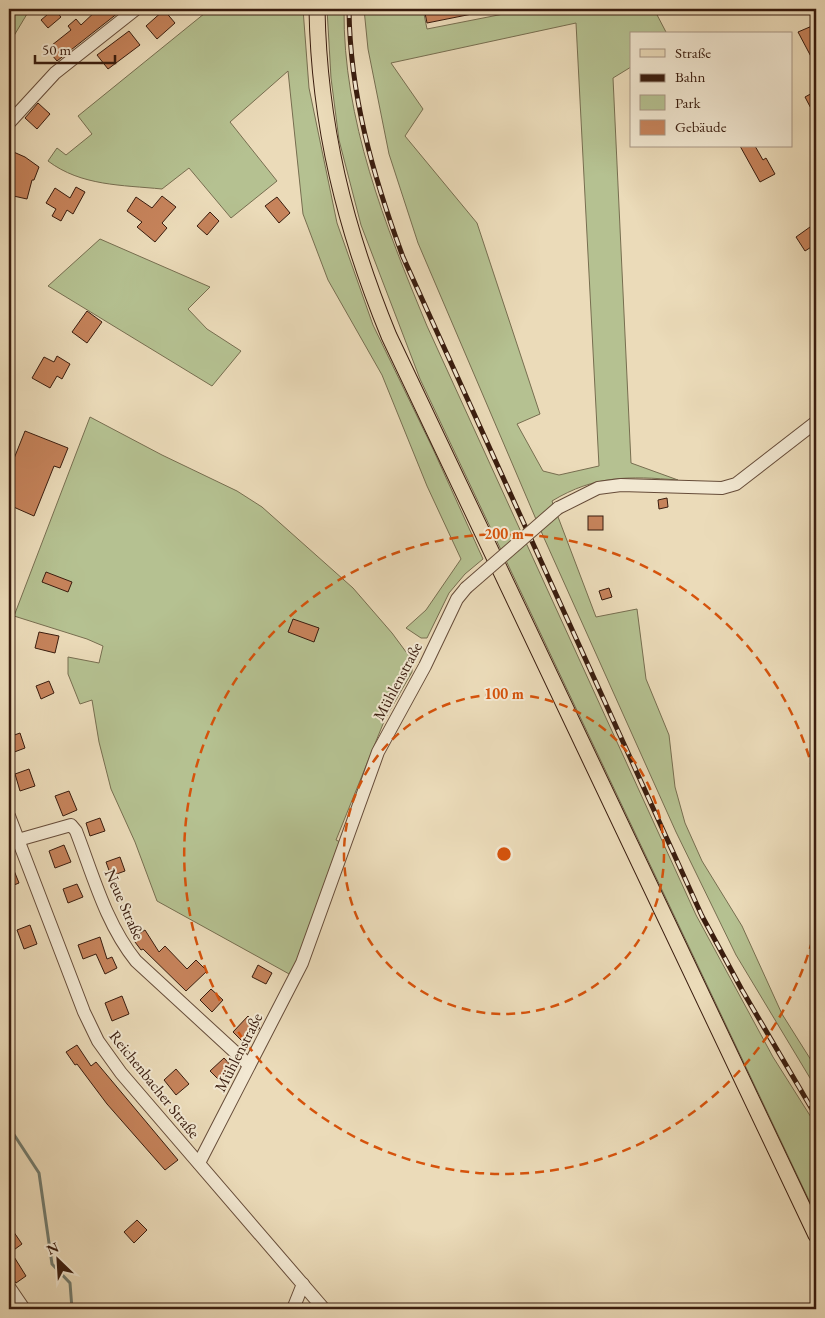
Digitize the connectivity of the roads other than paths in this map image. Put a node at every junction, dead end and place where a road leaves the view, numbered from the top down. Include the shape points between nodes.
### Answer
1 (136, 9) edge
2 (317, 9) edge
3 (9, 123) edge
4 (816, 422) edge
5 (9, 816) edge
6 (18, 840) junction
7 (249, 1065) junction
8 (199, 1163) junction
9 (816, 1235) edge
10 (303, 1284) junction
11 (9, 1287) edge
12 (24, 1309) edge
13 (293, 1309) edge
14 (324, 1309) edge

1 - 3 street via 55,73
2 - 9 main road via 322,92 337,183 367,284 388,336
4 - 7 street, Mühlenstraße, bridge via 736,484 722,488 598,488 558,508 466,588 457,599 378,752 302,963
5 - 6 street, Reichenbacher Straße
6 - 7 street, Neue Straße via 71,825 124,946 136,961
6 - 8 street, Reichenbacher Straße via 92,1032 121,1073
7 - 8 street, Mühlenstraße
8 - 10 street, Reichenbacher Straße
10 - 13 street
10 - 14 street, Reichenbacher Straße
11 - 12 street

